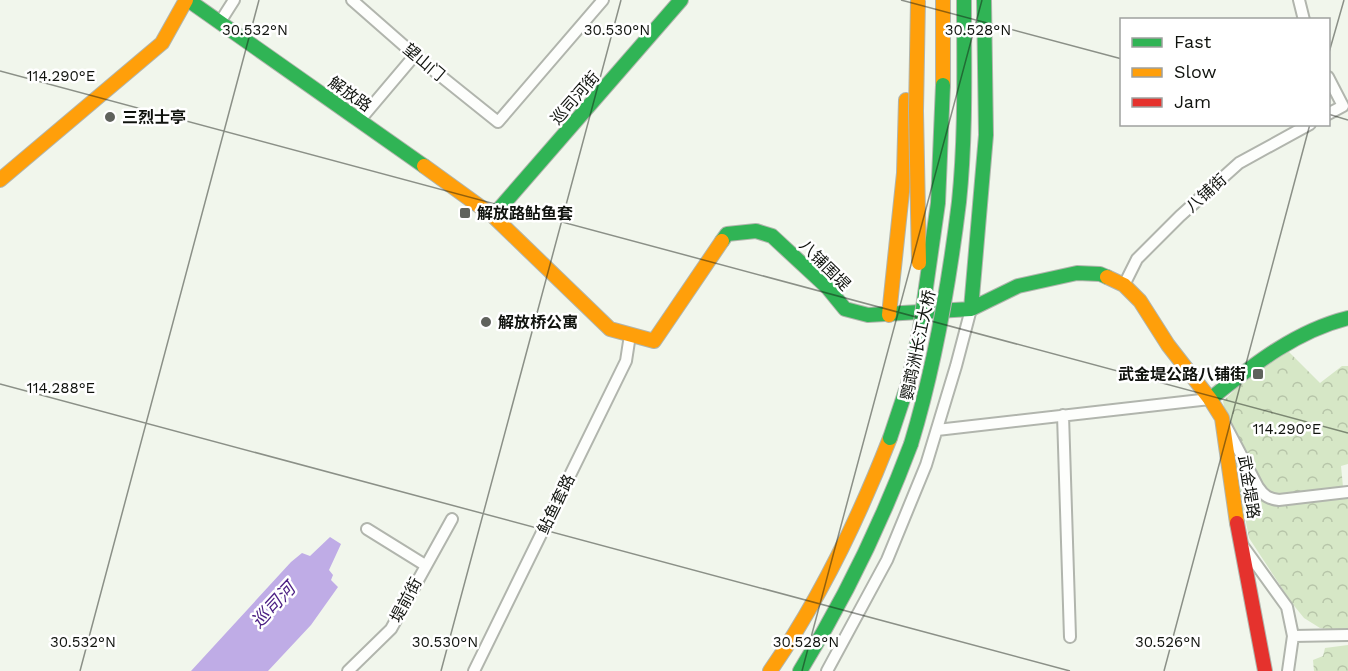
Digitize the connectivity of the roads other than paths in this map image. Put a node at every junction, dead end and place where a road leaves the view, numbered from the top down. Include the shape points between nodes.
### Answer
1 (187, 0) edge
2 (234, 0) edge
3 (352, 0) edge
4 (603, 0) edge
5 (681, 0) edge
6 (909, 0) edge
7 (918, 0) edge
8 (943, 0) edge
9 (964, 0) edge
10 (975, 0) edge
11 (984, 0) edge
12 (1299, 0) edge
13 (1304, 18) edge
14 (220, 22) junction
15 (415, 55) junction
16 (1330, 79) edge
17 (1330, 113) edge
18 (360, 120) junction
19 (1306, 126) edge
20 (0, 180) edge
21 (493, 216) junction
22 (1124, 285) junction
23 (971, 309) junction
24 (943, 313) junction
25 (889, 315) junction
26 (1348, 318) edge
27 (920, 329) junction
28 (630, 335) junction
29 (1210, 399) junction
30 (1063, 415) junction
31 (1222, 418) junction
32 (937, 430) junction
33 (1348, 492) edge
34 (452, 519) dead end
35 (367, 529) dead end
36 (1240, 541) junction
37 (425, 565) junction
38 (1348, 635) edge
39 (1293, 636) junction
40 (1070, 637) dead end
41 (348, 671) edge
42 (474, 671) edge
43 (770, 671) edge
44 (800, 671) edge
45 (827, 671) edge
46 (1265, 671) edge
47 (1287, 671) edge

1 - 14 main road, 解放路
1 - 20 main road via 162,43
2 - 14 street
3 - 15 street, 望山门
4 - 15 street, 望山门 via 498,122
5 - 21 main road, 巡司河街
6 - 25 main road via 904,173
7 - 27 main road, bridge
8 - 27 main road, 鹦鹉洲长江大桥, bridge via 938,203
9 - 24 main road, 鹦鹉洲长江大桥, bridge via 959,200
10 - 24 main road, bridge via 976,128 968,224
11 - 23 main road via 986,135
12 - 13 street
14 - 18 main road, 解放路
15 - 18 street
16 - 17 street via 1343,106
18 - 21 main road, 解放路
19 - 22 street, 八铺街 via 1239,163 1137,259
21 - 28 main road, 八铺围堤 via 610,329
22 - 23 main road, 八铺围堤 via 1100,274 1077,273 1018,285
22 - 29 main road, 八铺围堤 via 1140,301
23 - 25 main road, 八铺围堤
23 - 32 street
24 - 44 main road, 鹦鹉洲长江大桥, bridge via 927,391 890,503 832,621
25 - 28 main road, 八铺围堤 via 845,309 772,236 756,231 738,232 727,234 654,341
26 - 29 main road via 1323,324 1264,357
27 - 43 main road, 鹦鹉洲长江大桥, bridge via 904,395 868,496 815,601
28 - 42 street, 鲇鱼套路 via 626,361
29 - 30 street
29 - 31 main road, 武金堤路
30 - 32 street
30 - 40 street
31 - 33 street via 1258,487 1270,499
31 - 36 main road, 武金堤路
32 - 45 street via 887,560
34 - 37 street, 堤前街
35 - 37 street
36 - 39 street via 1287,607
36 - 46 main road, 武金堤路
37 - 41 street, 堤前街 via 391,629
38 - 39 street
39 - 47 street

